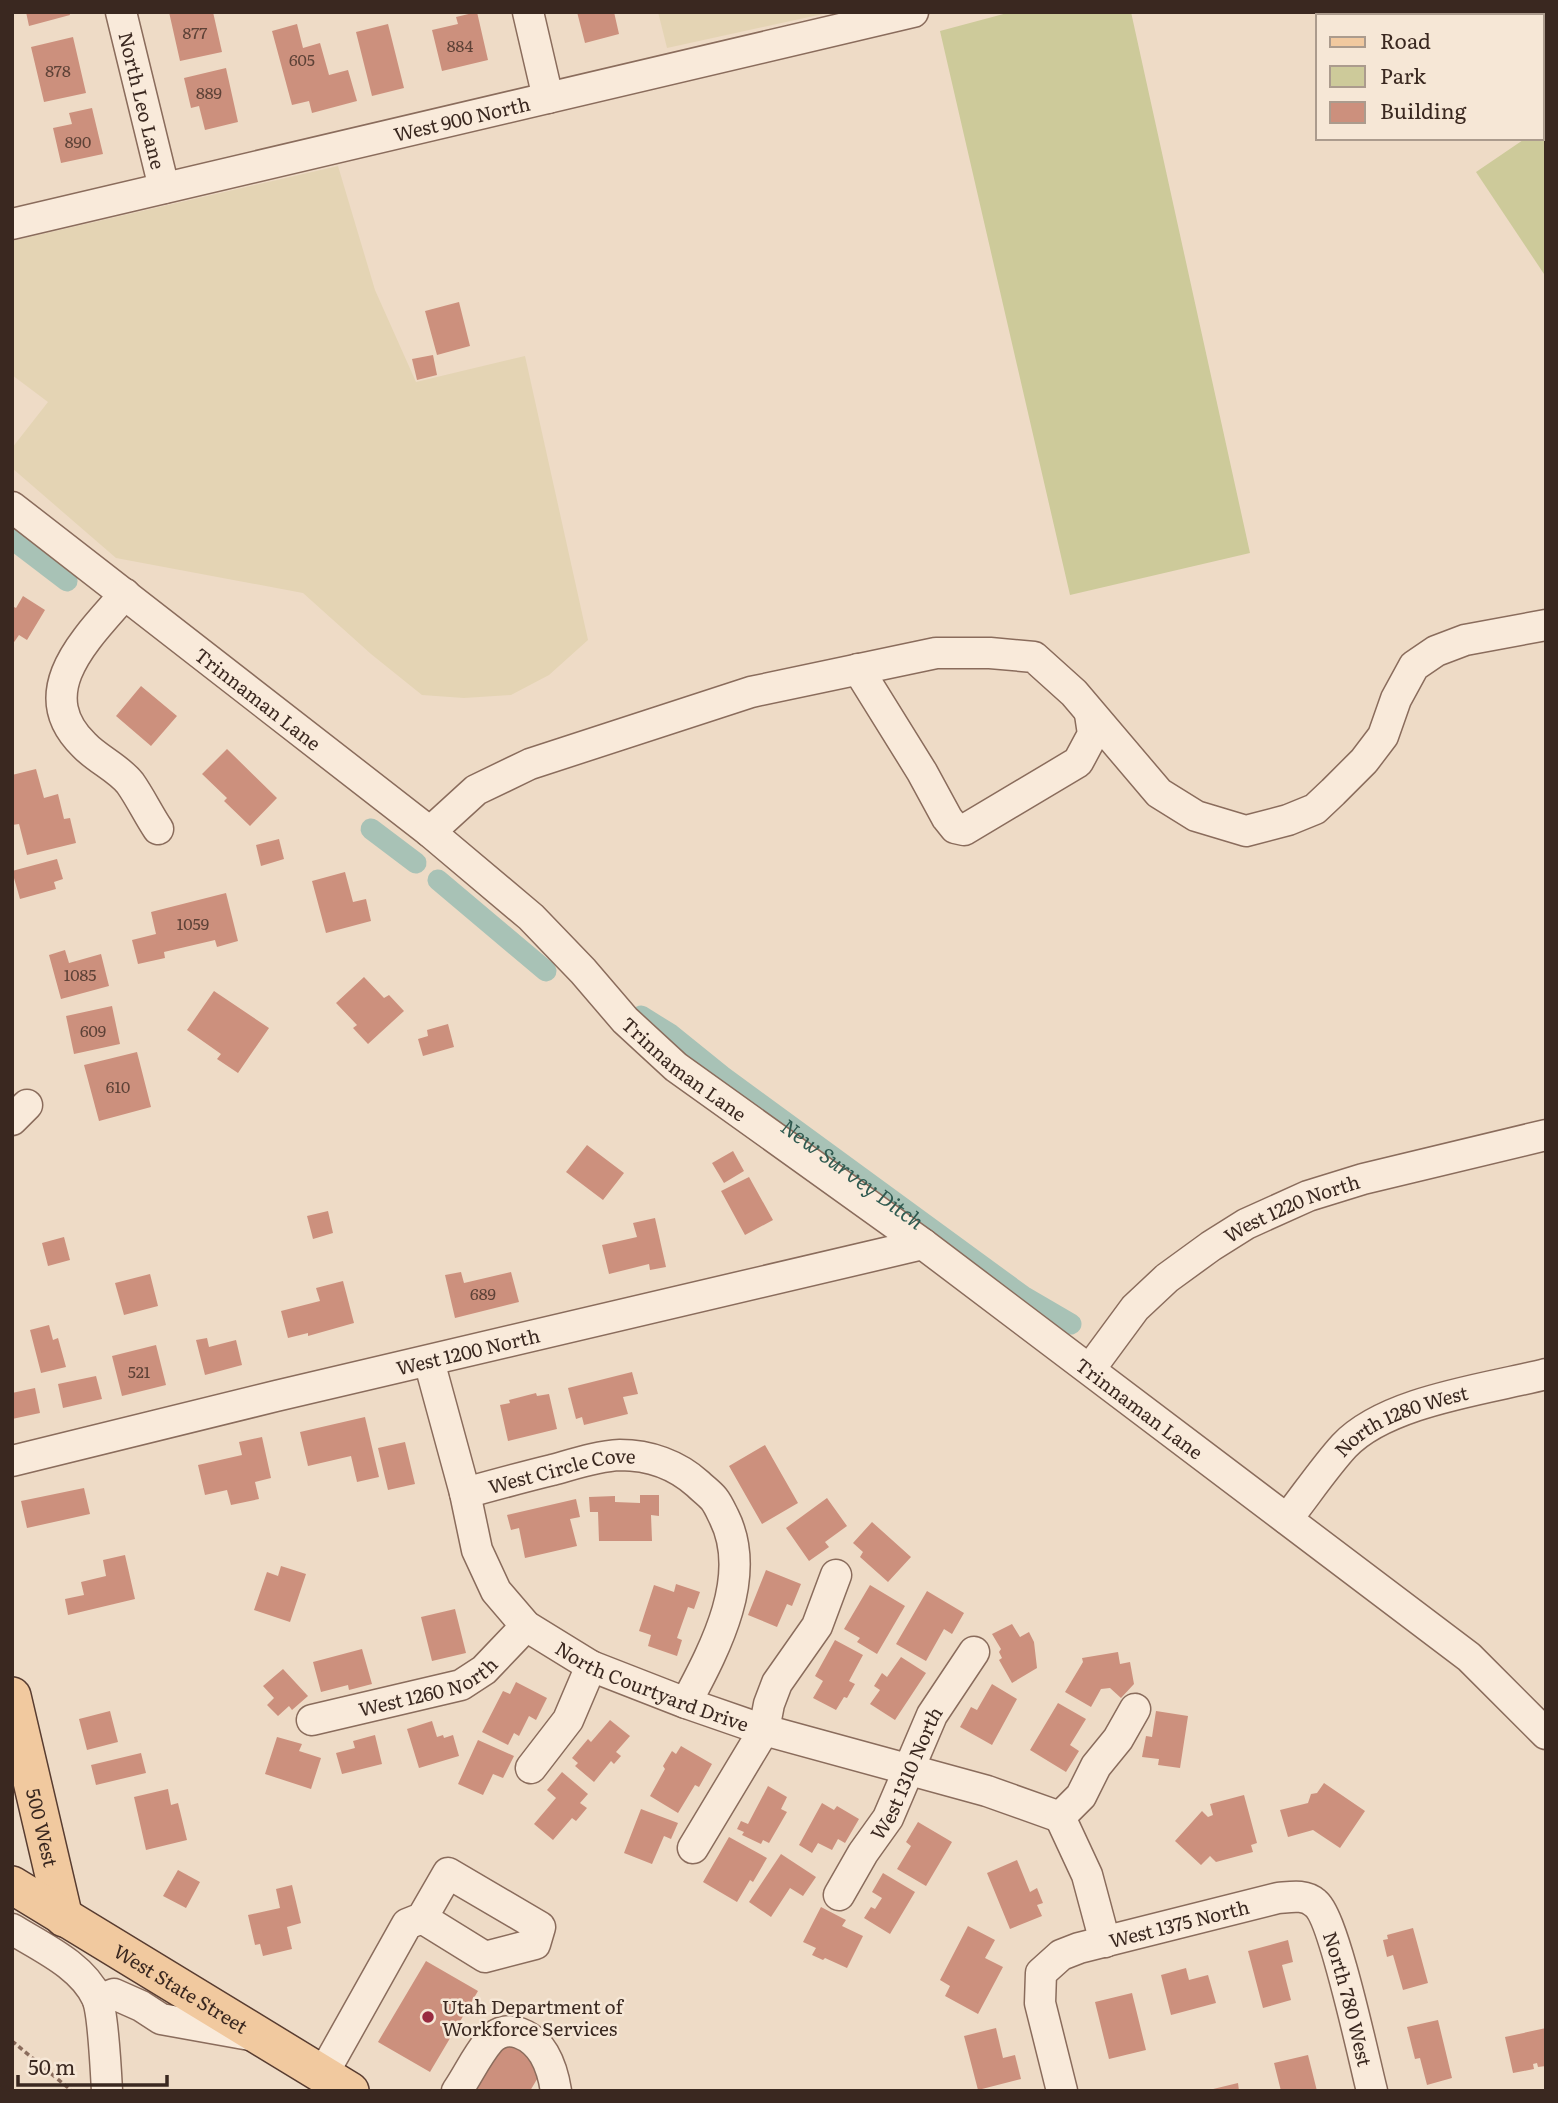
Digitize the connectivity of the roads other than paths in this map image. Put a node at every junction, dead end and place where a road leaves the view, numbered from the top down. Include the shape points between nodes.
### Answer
1 (121, 12) edge
2 (528, 12) edge
3 (912, 12) edge
4 (548, 98) junction
5 (164, 188) junction
6 (12, 224) edge
7 (12, 507) edge
8 (125, 594) junction
9 (1546, 625) edge
10 (858, 669) junction
11 (1090, 714) junction
12 (158, 829) dead end
13 (430, 832) junction
14 (1546, 1135) edge
15 (923, 1244) junction
16 (429, 1361) junction
17 (1090, 1369) junction
18 (1546, 1374) edge
19 (12, 1461) edge
20 (465, 1493) junction
21 (1287, 1519) junction
22 (836, 1576) dead end
23 (526, 1626) junction
24 (974, 1651) dead end
25 (591, 1666) junction
26 (12, 1696) edge
27 (687, 1703) junction
28 (1135, 1709) dead end
29 (312, 1720) dead end
30 (764, 1730) junction
31 (1546, 1734) edge
32 (531, 1768) dead end
33 (909, 1770) junction
34 (1060, 1817) junction
35 (693, 1848) dead end
36 (12, 1885) edge
37 (839, 1895) dead end
38 (1320, 1909) joint
39 (64, 1917) junction
40 (422, 1918) dead end
41 (12, 1929) edge
42 (1105, 1942) junction
43 (98, 2000) junction
44 (263, 2038) junction
45 (336, 2082) edge
46 (107, 2091) edge
47 (457, 2091) edge
48 (556, 2091) edge
49 (1062, 2091) edge
50 (1372, 2091) edge

1 - 5 street, North Leo Lane
2 - 4 street
3 - 4 street, West 900 North
4 - 5 street, West 900 North
5 - 6 street, West 900 North
7 - 8 street, Trinnaman Lane
8 - 12 street via 83,643 65,674 60,695 67,725 84,746 129,782
8 - 13 street, Trinnaman Lane
9 - 11 street via 1465,640 1414,666 1383,736 1333,792 1315,809 1246,831 1196,817 1159,793
10 - 11 street via 936,653 1034,657
10 - 11 street via 947,818 955,828 964,830 1078,762 1093,734
10 - 13 street via 751,692 530,764 476,790
13 - 15 street, Trinnaman Lane via 531,917 625,1020 676,1067
14 - 17 street, West 1220 North via 1308,1196 1246,1224 1167,1278 1135,1308
15 - 16 street, West 1200 North
15 - 17 street, Trinnaman Lane
16 - 19 street, West 1200 North
16 - 20 street, North Courtyard Drive
17 - 21 street, Trinnaman Lane
18 - 21 street, North 1280 West via 1407,1408 1375,1422 1345,1445
20 - 23 street, North Courtyard Drive via 477,1550 496,1591
20 - 27 street, West Circle Cove via 619,1455 660,1461 690,1477 715,1500 729,1527 733,1587 722,1626
21 - 31 street, Trinnaman Lane via 1469,1657
22 - 30 street via 817,1626 777,1683
23 - 25 street, North Courtyard Drive
23 - 29 street, West 1260 North via 484,1670 461,1685
24 - 33 street, West 1310 North via 932,1715
25 - 27 street, North Courtyard Drive
25 - 32 street via 568,1720
26 - 39 main road, 500 West
27 - 30 street, North Courtyard Drive
28 - 34 street via 1081,1796
30 - 33 street, North Courtyard Drive
30 - 35 street
33 - 34 street, North Courtyard Drive
33 - 37 street, West 1310 North via 888,1818
34 - 42 street via 1087,1875
36 - 39 main road, West State Street
38 - 42 street, West 1375 North via 1302,1896 1278,1898
38 - 50 street, North 780 West via 1332,1933
39 - 44 main road, West State Street
40 - 45 street via 407,1924
41 - 43 street via 80,1975
42 - 49 street, West 1375 North via 1061,1955 1041,1972 1040,2003
43 - 44 street via 114,1994 161,2019
43 - 46 street
44 - 45 main road, West State Street
47 - 48 street via 490,2040 512,2031 525,2035 543,2053

